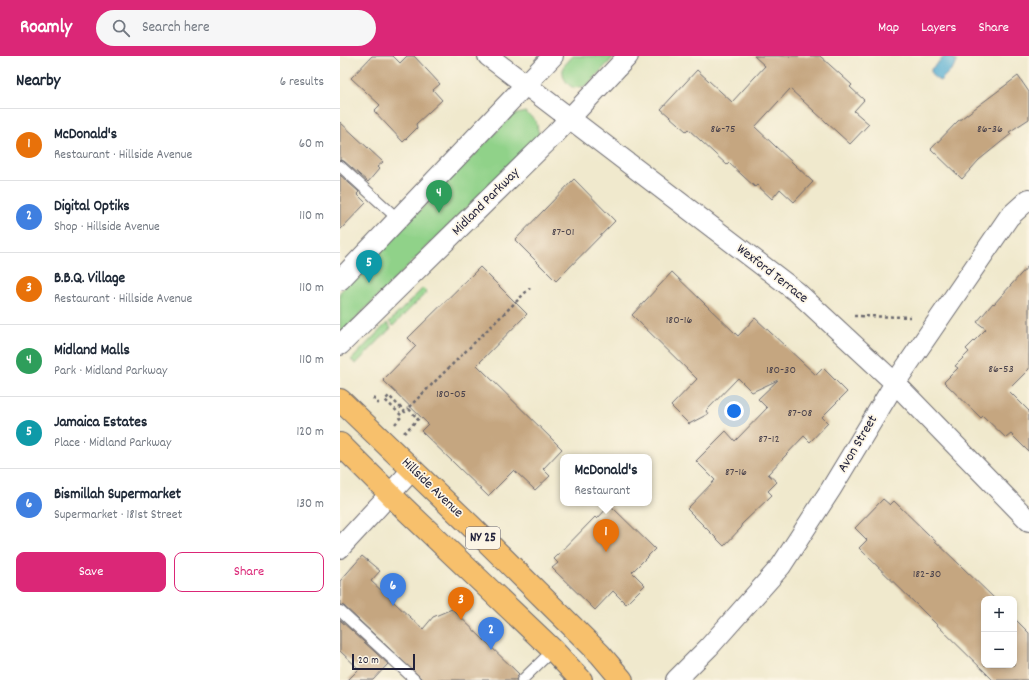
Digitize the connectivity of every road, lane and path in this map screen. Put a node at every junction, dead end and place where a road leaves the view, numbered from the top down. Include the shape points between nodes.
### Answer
1 (488, 56) edge
2 (553, 56) edge
3 (628, 56) edge
4 (525, 85) junction
5 (570, 119) junction
6 (340, 166) edge
7 (1029, 199) edge
8 (398, 219) junction
9 (340, 280) edge
10 (530, 288) dead end
11 (854, 316) dead end
12 (914, 317) dead end
13 (340, 345) edge
14 (896, 383) junction
15 (374, 398) dead end
16 (340, 400) edge
17 (375, 405) dead end
18 (408, 408) junction
19 (394, 424) dead end
20 (408, 428) dead end
21 (340, 444) edge
22 (412, 469) junction
23 (390, 494) junction
24 (1029, 522) edge
25 (340, 548) edge
26 (340, 611) edge
27 (553, 650) junction
28 (415, 680) edge
29 (522, 680) edge
30 (581, 680) edge
31 (622, 680) edge
32 (676, 680) edge

1 - 4 street, Wexford Terrace
2 - 4 street
3 - 5 street, Midland Parkway
4 - 5 street, Wexford Terrace
4 - 8 street
5 - 13 street, Midland Parkway
5 - 14 street, Wexford Terrace via 797,292
6 - 8 lane
7 - 14 street, Avon Street via 1009,217
8 - 9 street
10 - 18 path
11 - 12 path
14 - 24 street, Wexford Terrace
14 - 32 street, Avon Street via 831,490 780,566 709,647
15 - 17 path via 378,403
16 - 22 main road, Hillside Avenue / NY 25
18 - 19 path via 405,412 389,396 385,400 402,416
18 - 20 path via 418,419
21 - 23 main road, NY 25
22 - 23 street
22 - 31 main road, Hillside Avenue / NY 25 via 600,654
23 - 25 street
23 - 27 main road, NY 25
26 - 28 lane
27 - 29 lane
27 - 30 main road, NY 25

